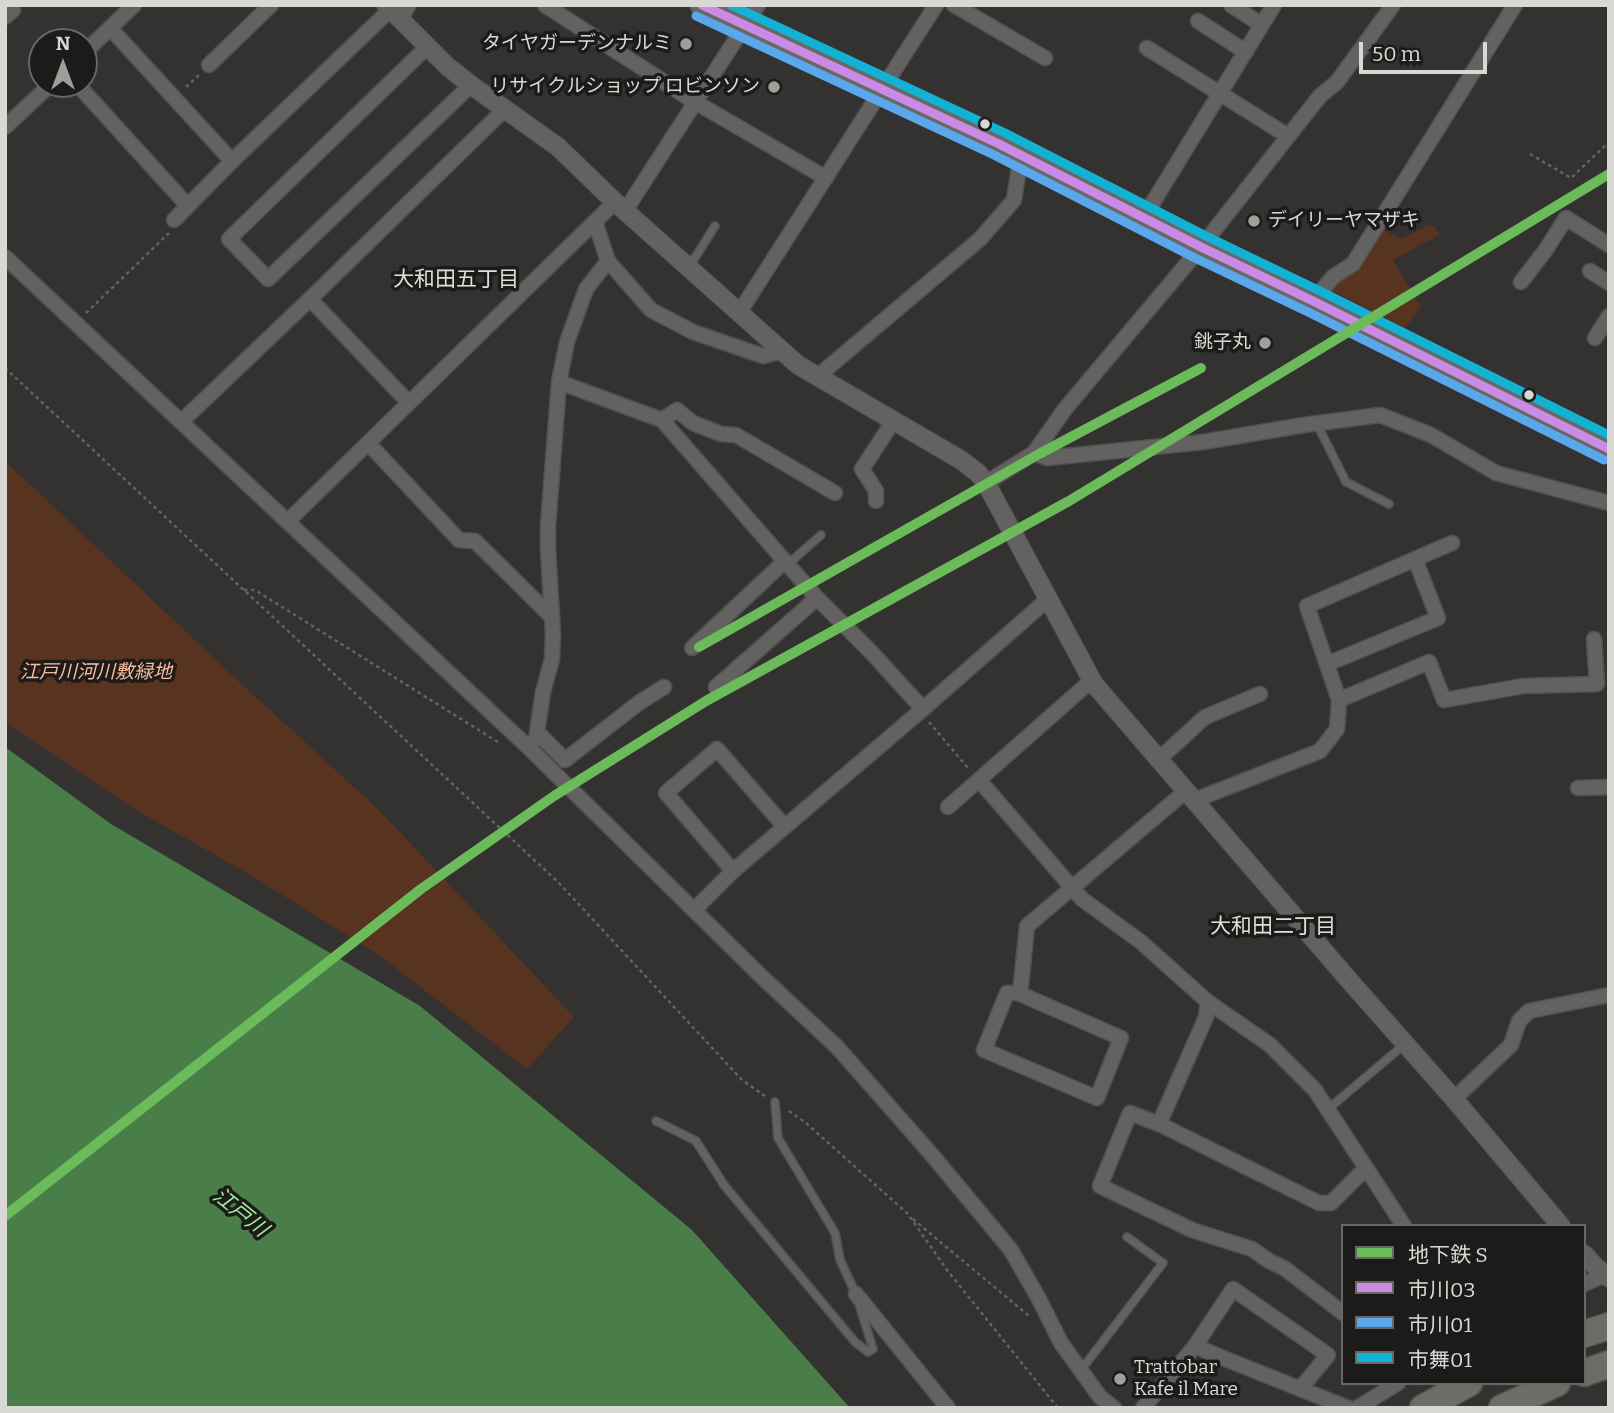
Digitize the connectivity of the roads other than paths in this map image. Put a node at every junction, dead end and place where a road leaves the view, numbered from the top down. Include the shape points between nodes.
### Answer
1 (8, 5) edge
2 (134, 5) edge
3 (271, 5) edge
4 (545, 5) edge
5 (701, 5) edge
6 (758, 5) edge
7 (936, 5) edge
8 (954, 5) edge
9 (1231, 5) edge
10 (1273, 5) edge
11 (1393, 5) edge
12 (1515, 5) edge
13 (397, 10) edge
14 (5, 17) edge
15 (1198, 20) dead end
16 (1262, 24) junction
17 (745, 26) junction
18 (110, 29) junction
19 (98, 40) edge
20 (428, 47) junction
21 (1147, 48) dead end
22 (1246, 52) junction
23 (1045, 58) dead end
24 (209, 65) road end
25 (471, 85) junction
26 (882, 90) junction
27 (1219, 92) junction
28 (36, 98) edge
29 (90, 98) edge
30 (695, 102) junction
31 (505, 110) junction
32 (5, 127) edge
33 (1288, 136) junction
34 (1021, 155) junction
35 (232, 161) junction
36 (825, 178) junction
37 (188, 206) junction
38 (620, 206) junction
39 (1144, 217) junction
40 (174, 220) road end
41 (595, 222) junction
42 (715, 226) dead end
43 (1609, 245) edge
44 (1201, 247) junction
45 (5, 257) edge
46 (608, 261) junction
47 (689, 268) junction
48 (1590, 271) dead end
49 (1521, 282) dead end
50 (1609, 283) edge
51 (310, 299) junction
52 (1312, 301) junction
53 (739, 313) junction
54 (1609, 316) edge
55 (1595, 338) dead end
56 (782, 351) junction
57 (818, 376) junction
58 (559, 383) junction
59 (409, 403) junction
60 (662, 420) junction
61 (894, 420) junction
62 (182, 421) junction
63 (1317, 424) junction
64 (368, 443) junction
65 (1609, 449) edge
66 (1034, 453) junction
67 (986, 483) junction
68 (835, 493) dead end
69 (876, 500) dead end
70 (1609, 503) edge
71 (1390, 505) dead end
72 (288, 521) junction
73 (821, 535) dead end
74 (1452, 543) dead end
75 (1415, 559) junction
76 (787, 563) junction
77 (817, 598) junction
78 (1048, 599) junction
79 (552, 617) junction
80 (1594, 639) dead end
81 (692, 648) dead end
82 (1327, 664) junction
83 (1092, 680) junction
84 (664, 687) dead end
85 (716, 687) dead end
86 (1260, 694) dead end
87 (1339, 699) junction
88 (921, 710) junction
89 (537, 732) junction
90 (527, 746) junction
91 (1158, 760) junction
92 (979, 780) junction
93 (1609, 788) edge
94 (1578, 789) dead end
95 (1191, 796) junction
96 (948, 807) dead end
97 (786, 827) junction
98 (733, 871) junction
99 (1073, 887) junction
100 (700, 904) dead end
101 (1018, 993) junction
102 (1609, 995) edge
103 (1208, 1002) junction
104 (1405, 1044) junction
105 (1454, 1099) junction
106 (775, 1102) road end
107 (1328, 1109) junction
108 (656, 1121) dead end
109 (1159, 1124) junction
110 (1366, 1168) junction
111 (1403, 1224) edge
112 (1559, 1224) edge
113 (1127, 1237) dead end
114 (1586, 1256) edge
115 (1606, 1277) edge
116 (1586, 1283) edge
117 (856, 1294) junction
118 (1341, 1312) edge
119 (1609, 1325) edge
120 (1586, 1333) edge
121 (1195, 1346) junction
122 (1609, 1364) edge
123 (1081, 1371) junction
124 (1586, 1372) edge
125 (1395, 1385) edge
126 (1465, 1385) edge
127 (1552, 1385) edge
128 (1301, 1388) junction
129 (948, 1408) edge
130 (1114, 1408) edge
131 (1143, 1408) edge
132 (1348, 1408) edge
133 (1357, 1408) edge
134 (1423, 1408) edge
135 (1502, 1408) edge

1 - 14 street via 13,10
2 - 18 street
3 - 24 street
4 - 30 street
5 - 17 main road
6 - 17 street
7 - 26 street
8 - 23 street
9 - 16 street
10 - 16 street
11 - 33 street via 1337,82
12 - 52 street via 1353,264 1333,277
13 - 20 street
13 - 35 street
15 - 22 street
16 - 22 street
17 - 26 main road
17 - 30 street
18 - 19 street
18 - 35 street
20 - 25 street
20 - 25 street via 229,239 268,279
21 - 27 street
22 - 27 street
25 - 31 street
26 - 34 main road
26 - 36 street
27 - 33 street
27 - 39 street
28 - 32 street
29 - 37 street
30 - 36 street
30 - 38 street
31 - 38 street via 558,147
31 - 51 street
33 - 44 street
34 - 39 main road
34 - 57 street via 1014,200 980,239
35 - 37 street
36 - 53 street
37 - 40 street
38 - 41 street
38 - 47 street
39 - 44 main road
41 - 46 street
41 - 59 street
42 - 47 lane
43 - 49 street via 1566,218
44 - 52 main road
44 - 66 street via 1065,409
45 - 62 street
46 - 56 street via 651,310 671,322 763,356
46 - 58 street via 586,289
47 - 53 street
48 - 50 street
51 - 59 street
51 - 62 street
52 - 65 main road
53 - 56 street
54 - 55 street
56 - 57 street
57 - 61 street
58 - 60 street
58 - 79 street via 548,526
59 - 64 street
60 - 68 street via 677,410 693,423 736,435
60 - 76 street
61 - 67 street via 961,460
61 - 69 street via 862,469 876,491
62 - 72 street
63 - 66 street via 1203,442 1047,458
63 - 70 street via 1380,415 1431,435 1496,472
63 - 71 lane via 1346,482
64 - 72 street
64 - 79 street via 458,540 475,541
66 - 67 street
67 - 78 street
72 - 90 street
73 - 76 lane
74 - 75 street
75 - 82 street via 1307,606
75 - 82 street via 1438,618
76 - 77 street
76 - 81 street
77 - 85 street
77 - 88 street
78 - 83 street
78 - 88 street
79 - 89 street via 552,659
80 - 87 street via 1597,684 1522,686 1444,699 1429,662
82 - 87 street
83 - 91 street
83 - 92 street
84 - 89 street via 565,760
86 - 91 street via 1205,717
87 - 95 street via 1337,729 1320,751
88 - 97 street
89 - 90 street
90 - 123 street via 838,1048 1011,1250
91 - 95 street
92 - 96 street
92 - 99 street
93 - 94 street
95 - 99 street
95 - 104 street
97 - 98 street
97 - 98 street via 717,749 666,793
98 - 100 street
99 - 101 street via 1027,926
99 - 103 street
101 - 101 street via 1007,993 984,1050 1097,1098 1121,1038
102 - 105 street via 1529,1011 1519,1021 1511,1045
103 - 107 street via 1270,1045 1307,1080
103 - 109 street via 1206,1017
104 - 105 street
104 - 107 lane
105 - 112 street
106 - 117 lane via 778,1138 835,1233 840,1260
107 - 110 street
108 - 117 lane via 696,1141 724,1185 868,1352 873,1349
109 - 110 street via 1319,1203 1331,1203
109 - 118 street via 1130,1113 1100,1186 1192,1230 1252,1249
110 - 111 street
113 - 123 lane via 1163,1263
114 - 115 street
115 - 116 street
117 - 129 street
119 - 120 highway
121 - 128 street
121 - 128 street via 1233,1289 1328,1355
121 - 131 street
122 - 124 highway
123 - 130 street
125 - 133 street
126 - 134 highway
127 - 135 highway
128 - 132 street

